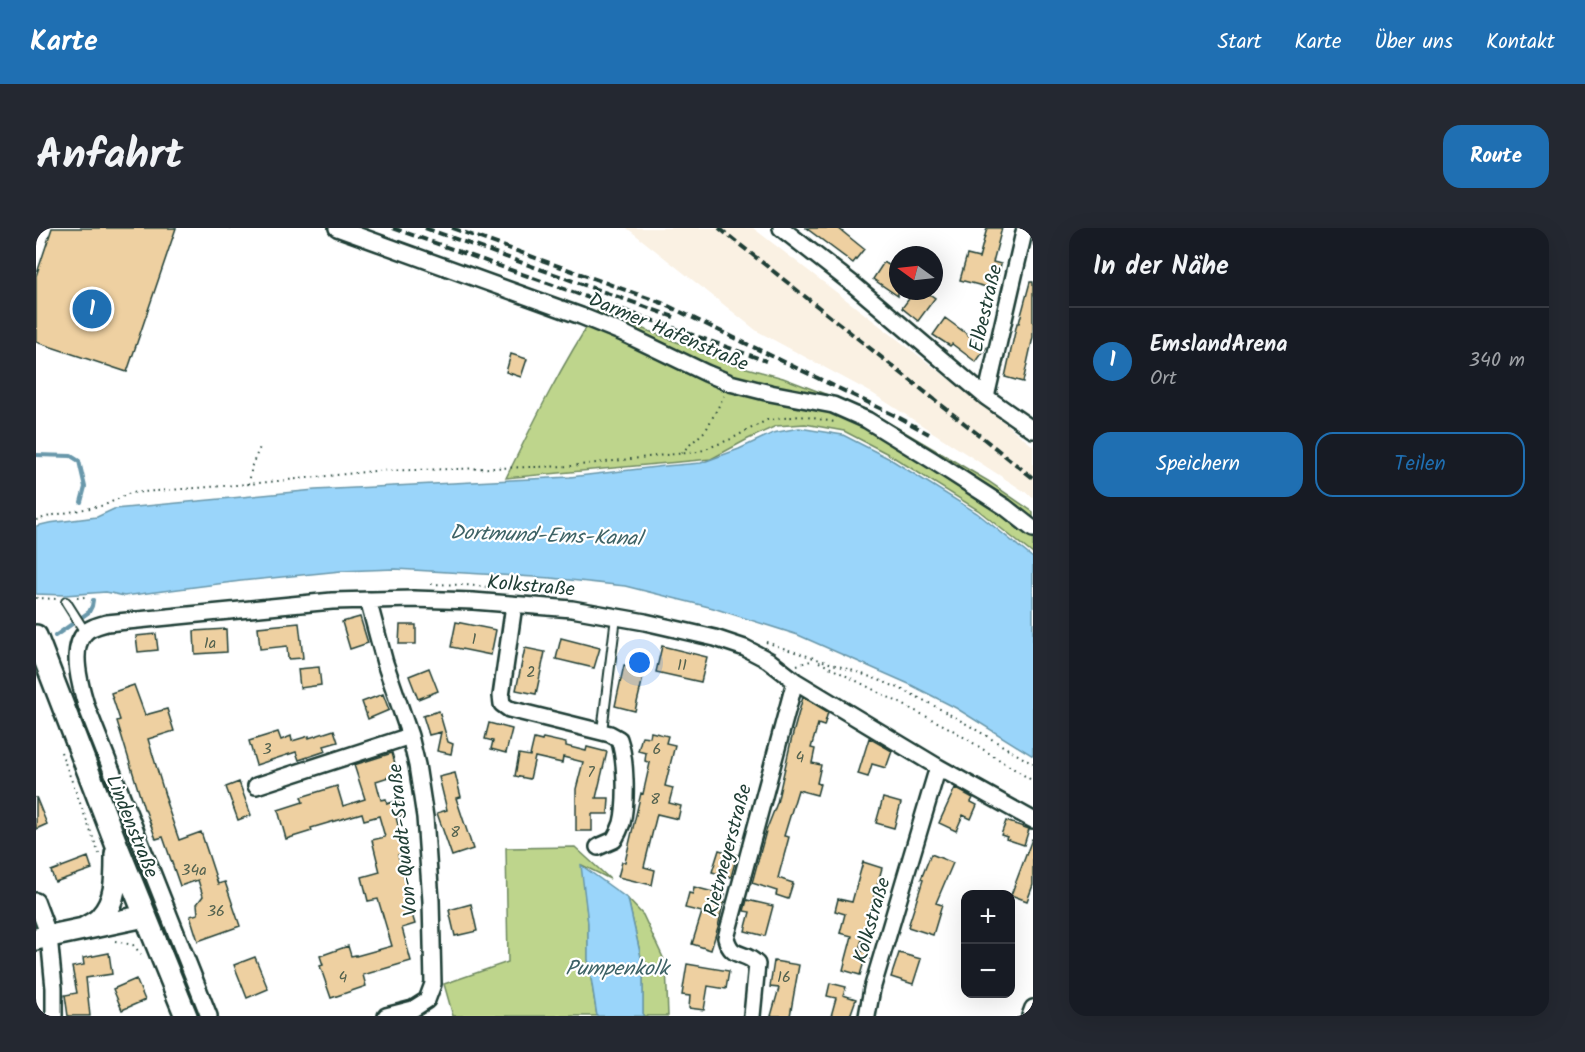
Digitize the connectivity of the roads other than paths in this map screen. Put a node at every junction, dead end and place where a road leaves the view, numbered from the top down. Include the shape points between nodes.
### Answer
1 (337, 228) edge
2 (781, 228) edge
3 (1025, 228) edge
4 (1027, 247) edge
5 (986, 397) junction
6 (1033, 430) edge
7 (1033, 529) edge
8 (368, 600) junction
9 (66, 602) road end
10 (514, 605) junction
11 (616, 616) junction
12 (83, 629) junction
13 (36, 636) edge
14 (795, 681) junction
15 (602, 731) junction
16 (410, 736) junction
17 (938, 767) junction
18 (256, 786) dead end
19 (1033, 820) edge
20 (598, 847) dead end
21 (108, 850) junction
22 (36, 901) edge
23 (145, 916) junction
24 (85, 928) junction
25 (42, 937) edge
26 (1033, 1008) edge
27 (54, 1016) edge
28 (186, 1016) edge
29 (210, 1016) edge
30 (386, 1016) edge
31 (752, 1016) edge
32 (867, 1016) edge
33 (1030, 1016) edge

1 - 7 street, Darmer Hafenstraße via 581,316 730,383 833,405 867,420 996,501
2 - 5 street
3 - 4 street, Elbestraße
4 - 5 street, Elbestraße
5 - 6 street
8 - 10 street, Kolkstraße via 439,599
8 - 12 street, Kolkstraße via 107,623
8 - 16 street, Von-Quadt-Straße
9 - 12 lane
10 - 11 street, Kolkstraße
10 - 15 street via 502,704 509,709
11 - 14 street, Kolkstraße via 745,648
11 - 15 lane
12 - 29 street, Lindenstraße via 77,654 87,708
13 - 21 main road, Lindenstraße
14 - 17 street, Kolkstraße
14 - 31 street, Rietmeyerstraße via 726,938 733,952 752,958 757,964
15 - 20 street via 619,739 623,751 625,806 614,840
16 - 18 street
16 - 30 street, Von-Quadt-Straße via 424,817 432,901 433,984 427,1000 413,1009
17 - 19 street, Kolkstraße
17 - 32 street, Kolkstraße
21 - 23 main road, Lindenstraße
21 - 24 main road via 116,884 113,897 100,918
22 - 25 street
23 - 24 main road
23 - 28 main road, Lindenstraße
24 - 25 main road
25 - 27 street via 54,988
26 - 33 street

